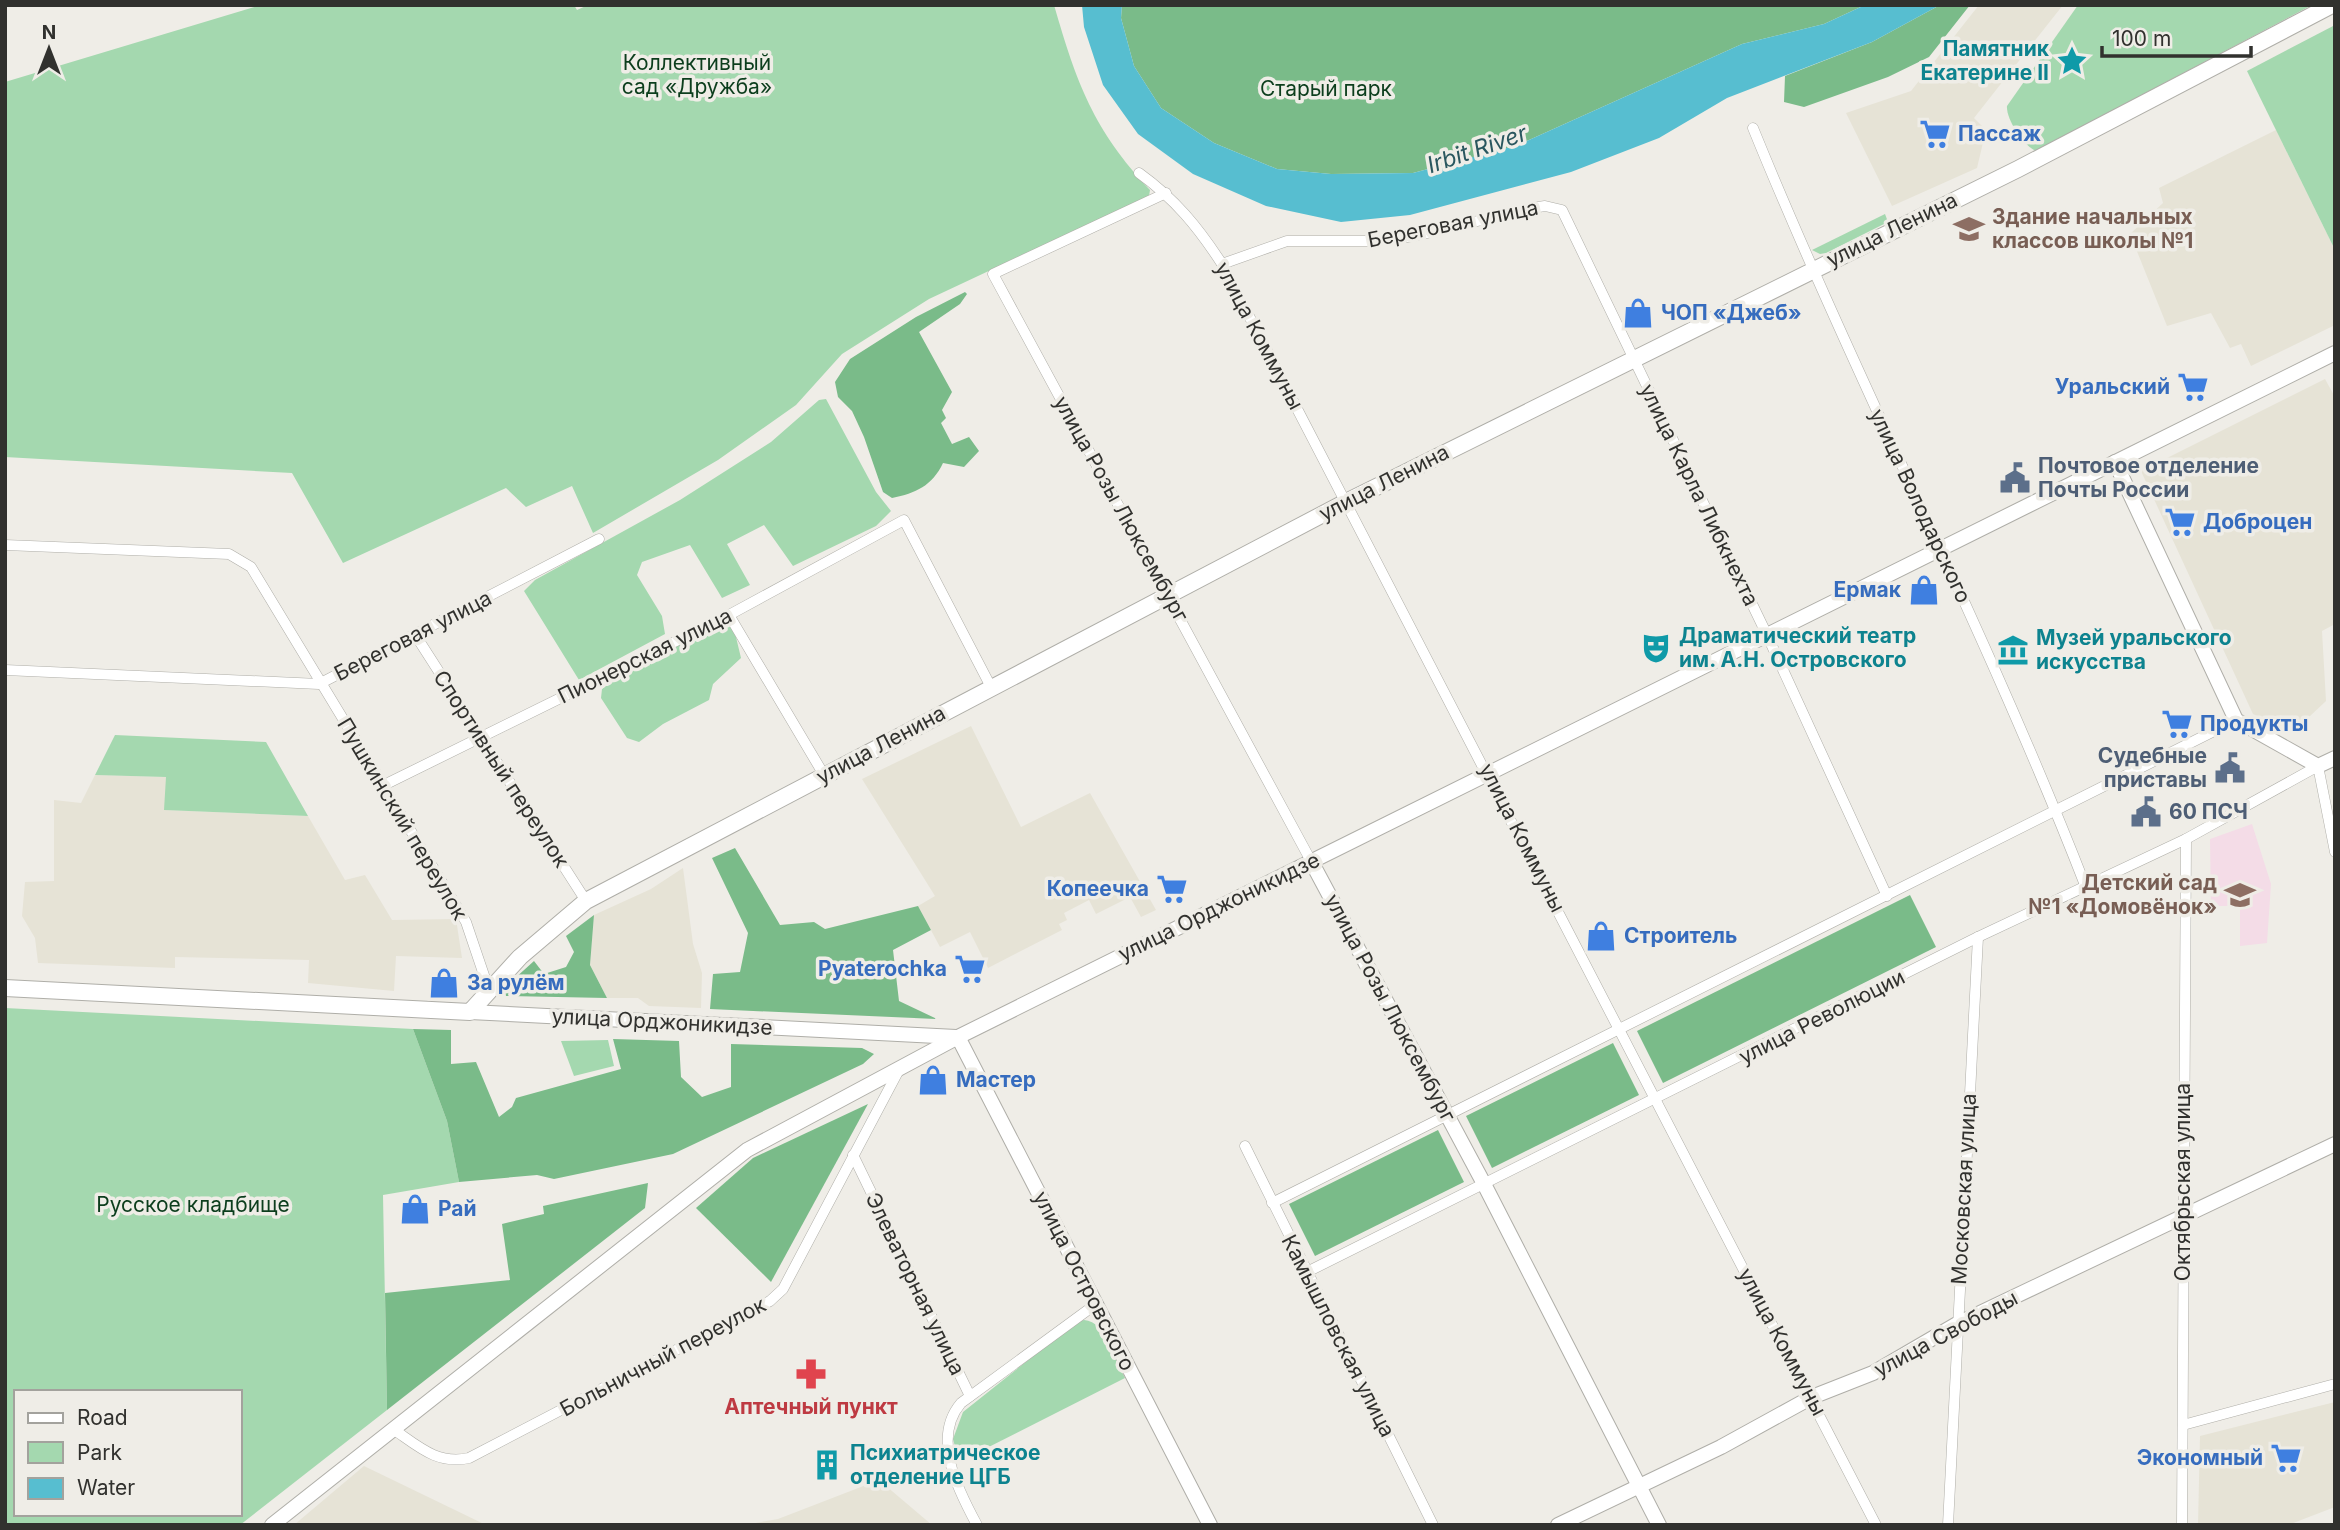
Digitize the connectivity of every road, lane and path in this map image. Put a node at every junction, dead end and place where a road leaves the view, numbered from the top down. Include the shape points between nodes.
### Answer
1 (2332, 5) edge
2 (1753, 128) dead end
3 (1139, 173) dead end
4 (1166, 193) junction
5 (1562, 210) joint
6 (1222, 264) junction
7 (1811, 270) junction
8 (2335, 353) edge
9 (1633, 359) junction
10 (2115, 462) junction
11 (1346, 502) junction
12 (599, 539) dead end
13 (5, 545) edge
14 (1940, 549) junction
15 (1168, 595) junction
16 (729, 615) junction
17 (1767, 635) junction
18 (416, 636) junction
19 (5, 670) edge
20 (319, 684) junction
21 (990, 687) junction
22 (2236, 720) junction
23 (481, 737) junction
24 (2335, 758) edge
25 (2318, 766) junction
26 (1489, 773) junction
27 (824, 775) junction
28 (382, 786) junction
29 (2056, 810) junction
30 (2186, 839) junction
31 (2335, 852) edge
32 (1311, 862) junction
33 (2085, 885) junction
34 (1886, 896) junction
35 (586, 901) junction
36 (1978, 937) junction
37 (5, 988) edge
38 (489, 990) junction
39 (470, 1012) junction
40 (1620, 1028) junction
41 (958, 1037) junction
42 (900, 1068) junction
43 (1656, 1100) junction
44 (1447, 1116) junction
45 (2335, 1144) edge
46 (1245, 1146) dead end
47 (853, 1156) junction
48 (1483, 1182) junction
49 (1272, 1203) junction
50 (2182, 1219) junction
51 (1307, 1272) junction
52 (1096, 1304) junction
53 (1957, 1324) junction
54 (2335, 1384) edge
55 (970, 1396) junction
56 (1812, 1397) junction
57 (2183, 1425) junction
58 (393, 1429) junction
59 (1638, 1485) junction
60 (272, 1525) edge
61 (977, 1525) edge
62 (1210, 1525) edge
63 (1433, 1525) edge
64 (1558, 1525) edge
65 (1659, 1525) edge
66 (1876, 1525) edge
67 (1948, 1525) edge
68 (2182, 1525) edge

1 - 7 main road, улица Ленина via 2018,169
2 - 7 street, улица Володарского
3 - 4 street, улица Коммуны
4 - 6 street, улица Коммуны via 1195,223
4 - 15 street, улица Розы Люксембург via 993,274
5 - 6 street, Береговая улица via 1532,208 1375,241 1287,240
5 - 9 street, улица Карла Либкнехта
6 - 11 street, улица Коммуны
7 - 9 main road, улица Ленина
7 - 14 street, улица Володарского
8 - 10 street, улица Орджоникидзе
9 - 11 main road, улица Ленина
9 - 17 street, улица Карла Либкнехта
10 - 14 street, улица Орджоникидзе
10 - 22 street
11 - 15 main road, улица Ленина
11 - 26 street, улица Коммуны
12 - 18 street, Береговая улица
13 - 20 street, Пушкинский переулок via 229,554 261,579
14 - 17 street, улица Орджоникидзе
14 - 29 street, улица Володарского
15 - 21 main road, улица Ленина
15 - 32 street, улица Розы Люксембург
16 - 21 street, Пионерская улица via 904,520
16 - 23 street, Пионерская улица
16 - 27 street
17 - 26 street, улица Орджоникидзе
17 - 34 street, улица Карла Либкнехта
18 - 20 street, Береговая улица
18 - 23 street, Спортивный переулок
19 - 20 street, Береговая улица
20 - 28 street, Пушкинский переулок
21 - 27 main road, улица Ленина
22 - 25 street
22 - 29 street
23 - 28 street, Пионерская улица
23 - 35 street, Спортивный переулок
24 - 25 street, улица Революции
25 - 30 street, улица Революции
25 - 31 street
26 - 32 street, улица Орджоникидзе
26 - 40 street, улица Коммуны
27 - 35 main road, улица Ленина
28 - 38 street, Пушкинский переулок via 466,922
29 - 33 street, улица Володарского
29 - 34 street
30 - 33 street, улица Революции
30 - 50 street, Октябрьская улица
32 - 41 street, улица Орджоникидзе
32 - 44 street, улица Розы Люксембург
33 - 36 street, улица Революции
34 - 40 street
35 - 38 main road, улица Ленина
36 - 43 street, улица Революции
36 - 53 street, Московская улица
37 - 39 main road, улица Орджоникидзе
38 - 39 main road, улица Ленина
39 - 41 street, улица Орджоникидзе
40 - 43 street, улица Коммуны
40 - 44 street
41 - 42 street
41 - 52 street, улица Островского
42 - 47 street, Больничный переулок
42 - 58 street via 738,1156
43 - 48 street, улица Революции
43 - 56 street, улица Коммуны
44 - 48 street, улица Розы Люксембург
44 - 49 street
45 - 50 street, улица Свободы
46 - 49 street, Камышловская улица
47 - 55 street, Элеваторная улица
47 - 58 street, Больничный переулок via 783,1289 770,1301 469,1458 435,1457
48 - 51 street, улица Революции
48 - 59 street, улица Розы Люксембург
49 - 51 street, Камышловская улица
50 - 53 street, улица Свободы
50 - 57 street, Октябрьская улица
51 - 63 street, Камышловская улица
52 - 55 street
52 - 62 street, улица Островского
53 - 56 street, улица Свободы via 1873,1373
53 - 67 street, Московская улица
54 - 57 street
55 - 61 street, Элеваторная улица via 953,1412 946,1436 954,1471
56 - 59 street, улица Свободы via 1721,1447
56 - 66 street, улица Коммуны
57 - 68 street, Октябрьская улица
58 - 60 street
59 - 64 street, улица Свободы
59 - 65 street, улица Розы Люксембург

